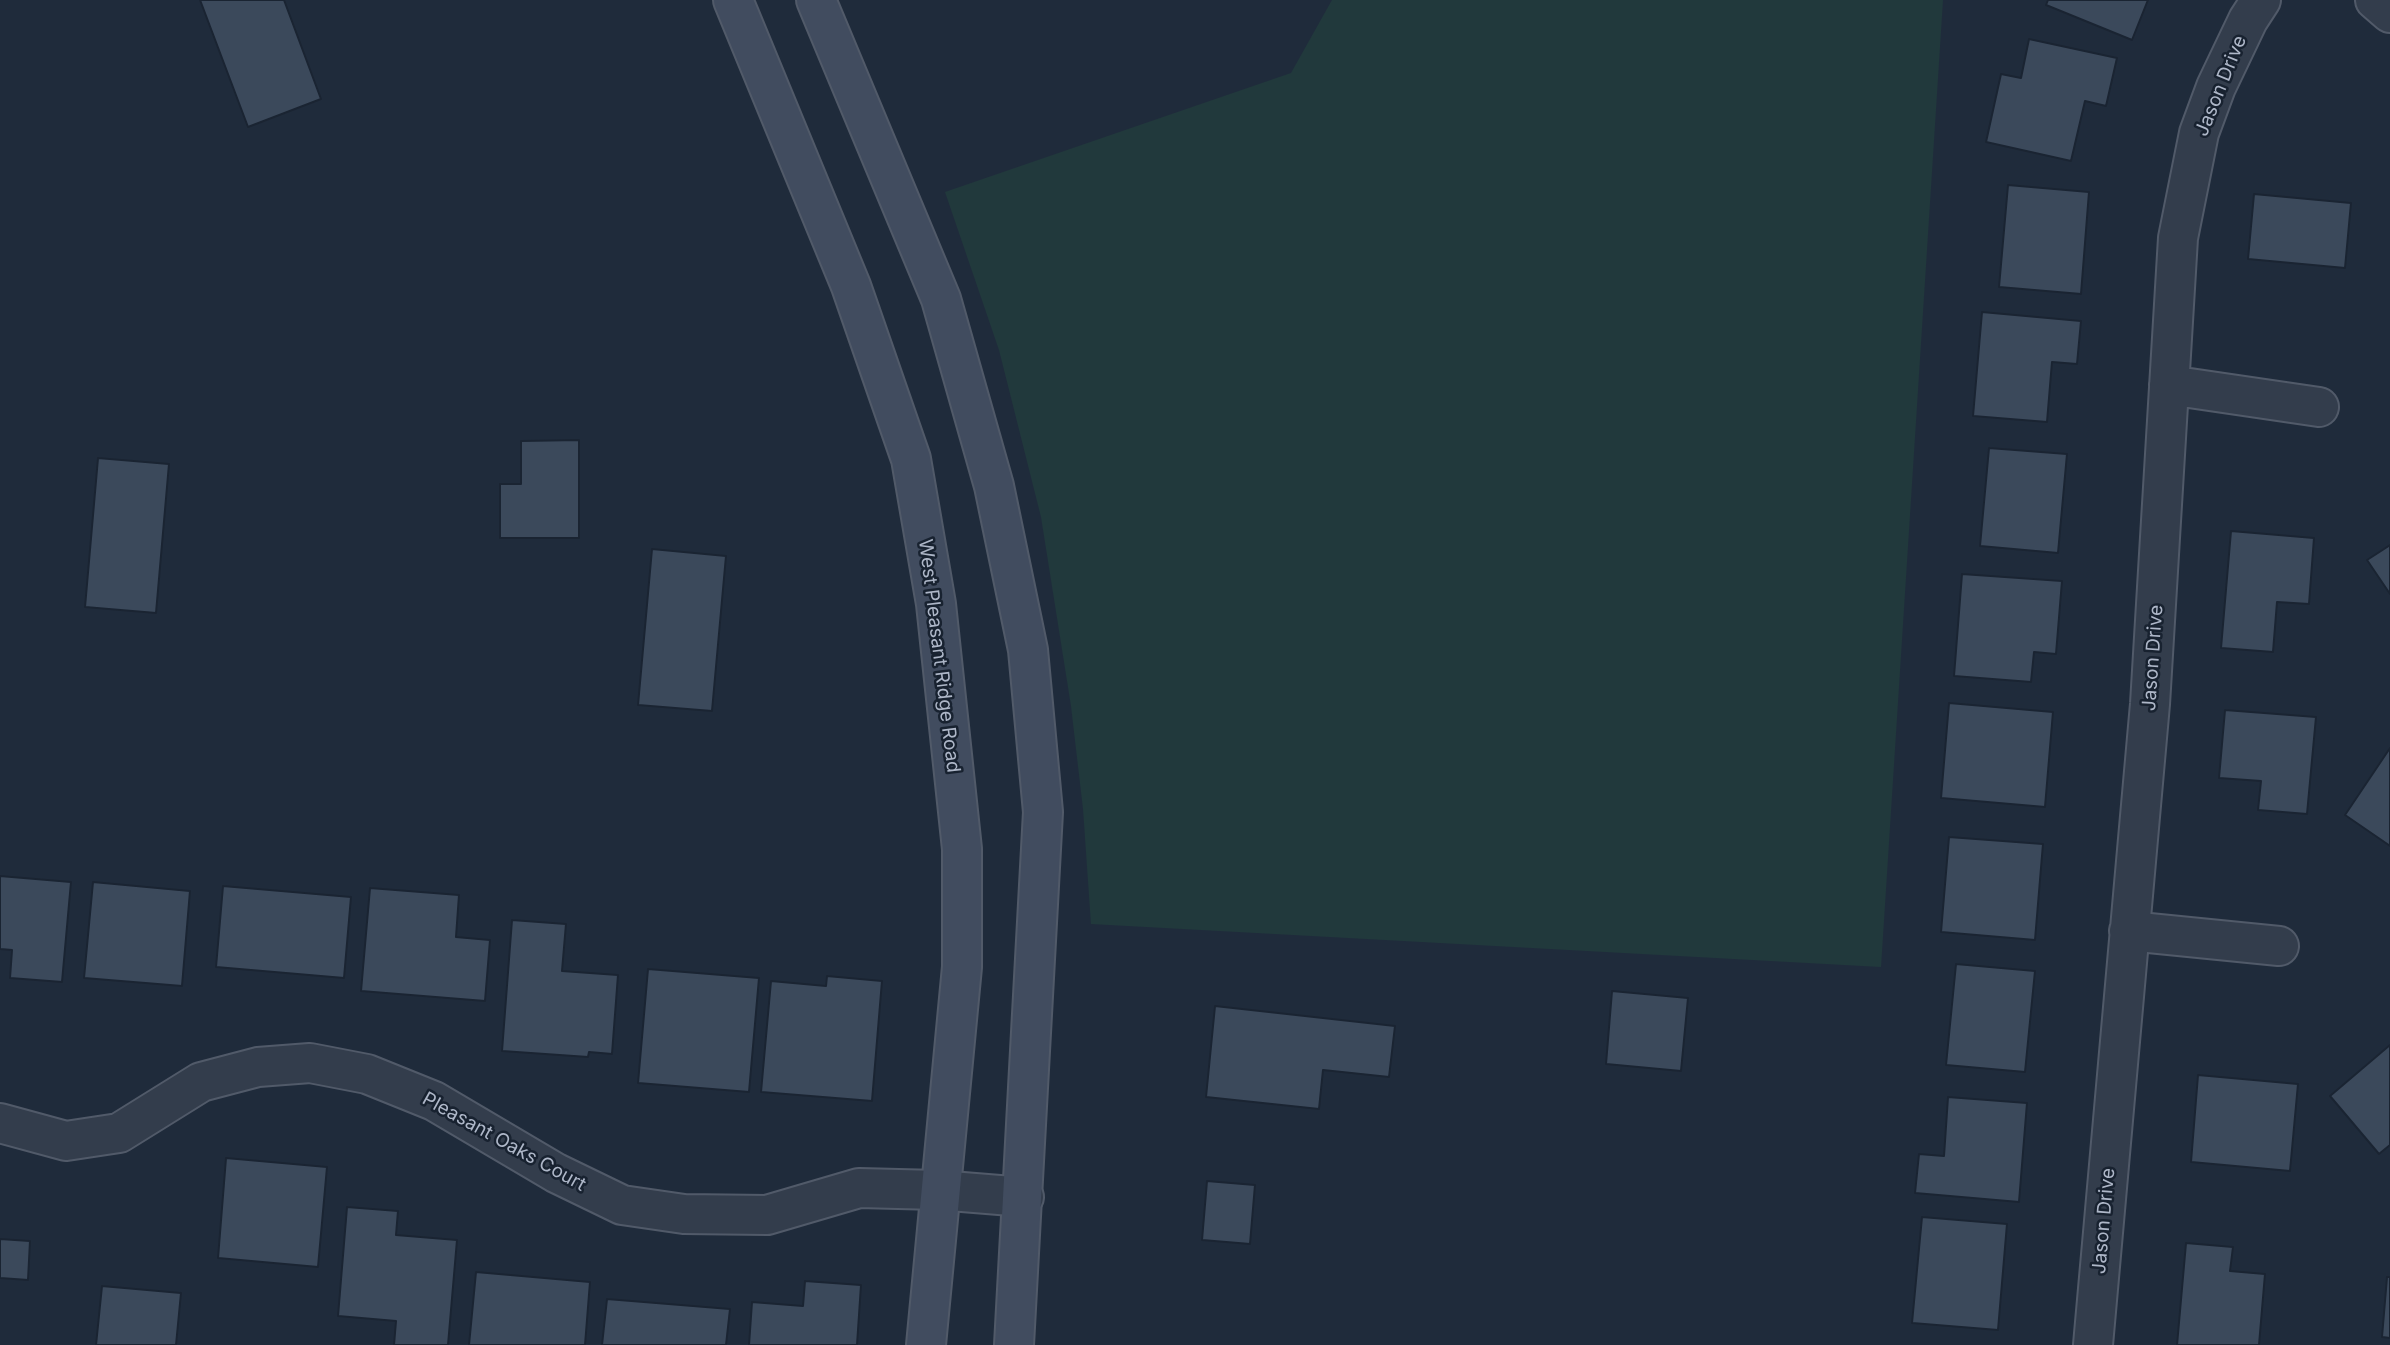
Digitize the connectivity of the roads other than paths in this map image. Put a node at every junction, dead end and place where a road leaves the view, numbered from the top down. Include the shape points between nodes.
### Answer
1 (733, 0) edge
2 (816, 0) edge
3 (2261, 0) edge
4 (2375, 0) edge
5 (2390, 13) edge
6 (2169, 385) junction
7 (2319, 407) dead end
8 (2129, 931) junction
9 (2279, 946) dead end
10 (0, 1124) edge
11 (938, 1190) junction
12 (1024, 1198) junction
13 (926, 1345) edge
14 (1014, 1345) edge
15 (2093, 1345) edge

1 - 11 main road, West Pleasant Ridge Road via 851,286 916,483 936,604 962,849 962,967
2 - 12 main road via 941,299 994,486 1028,650 1043,812
3 - 6 street, Jason Drive via 2222,75 2199,133 2178,238
4 - 5 street
6 - 7 street
6 - 8 street, Jason Drive via 2150,704
8 - 9 street
8 - 15 street, Jason Drive
10 - 11 street, Pleasant Oaks Court via 66,1140 119,1133 201,1082 258,1067 310,1063 367,1074 433,1101 622,1205 684,1214 767,1215 859,1188
11 - 12 street, Pleasant Oaks Court
11 - 13 main road, West Pleasant Ridge Road
12 - 14 main road

